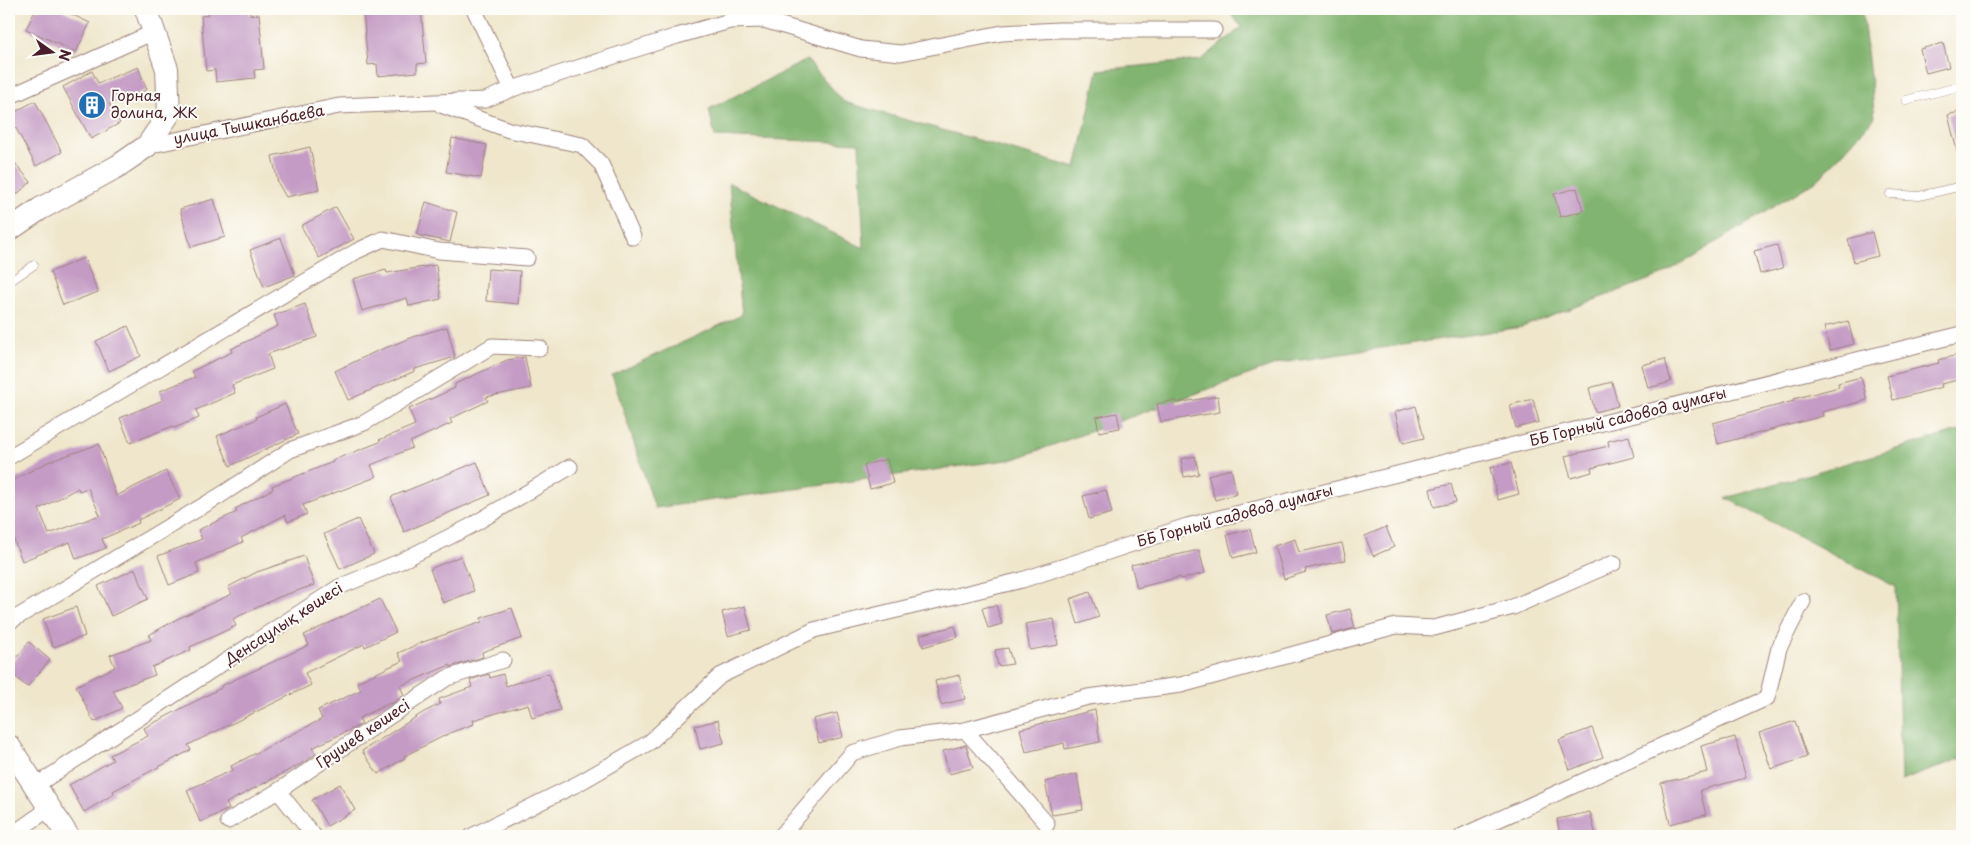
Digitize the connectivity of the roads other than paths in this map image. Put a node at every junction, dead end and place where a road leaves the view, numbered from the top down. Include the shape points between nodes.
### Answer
1 (146, 9) edge
2 (474, 9) edge
3 (1214, 30) dead end
4 (154, 32) junction
5 (1962, 86) edge
6 (512, 89) junction
7 (13, 95) dead end
8 (1906, 100) dead end
9 (435, 102) junction
10 (146, 146) junction
11 (1962, 186) edge
12 (1890, 194) dead end
13 (9, 230) edge
14 (633, 237) dead end
15 (527, 258) dead end
16 (34, 264) dead end
17 (9, 282) edge
18 (1962, 334) edge
19 (540, 348) dead end
20 (9, 457) edge
21 (570, 467) dead end
22 (1614, 563) dead end
23 (1803, 601) dead end
24 (9, 622) edge
25 (503, 660) dead end
26 (965, 730) junction
27 (9, 746) edge
28 (35, 786) junction
29 (278, 791) junction
30 (50, 808) junction
31 (228, 821) dead end
32 (1047, 824) dead end
33 (10, 836) edge
34 (68, 836) edge
35 (314, 836) edge
36 (472, 836) edge
37 (781, 836) edge
38 (1462, 836) edge

1 - 4 street
2 - 6 street
3 - 6 street, улица Тышканбаева via 1002,33 901,53 861,49 764,20 730,22
4 - 7 street
4 - 10 street via 167,69 169,114
5 - 8 lane
6 - 9 street, улица Тышканбаева via 485,100
9 - 10 street, улица Тышканбаева via 340,106
9 - 14 street via 510,130 582,145 601,164
10 - 13 street, улица Тышканбаева
11 - 12 lane via 1919,196
15 - 20 street via 439,251 384,239 357,251
16 - 17 lane
18 - 36 street, ББ Горный садовод аумағы via 1187,526 1022,580 814,630 720,676 650,742 579,783
19 - 24 street via 492,346 364,423 290,450
21 - 28 street, Денсаулық көшесі via 470,527 339,587
22 - 26 street via 1513,607 1434,628 1396,626 1181,685 1088,697
23 - 38 street via 1778,648 1767,698
25 - 29 street, Грушев көшесі via 447,678
26 - 32 street
26 - 37 street via 900,738 852,753
27 - 28 street
28 - 30 street
29 - 31 street, Грушев көшесі
29 - 35 street
30 - 33 street
30 - 34 street

